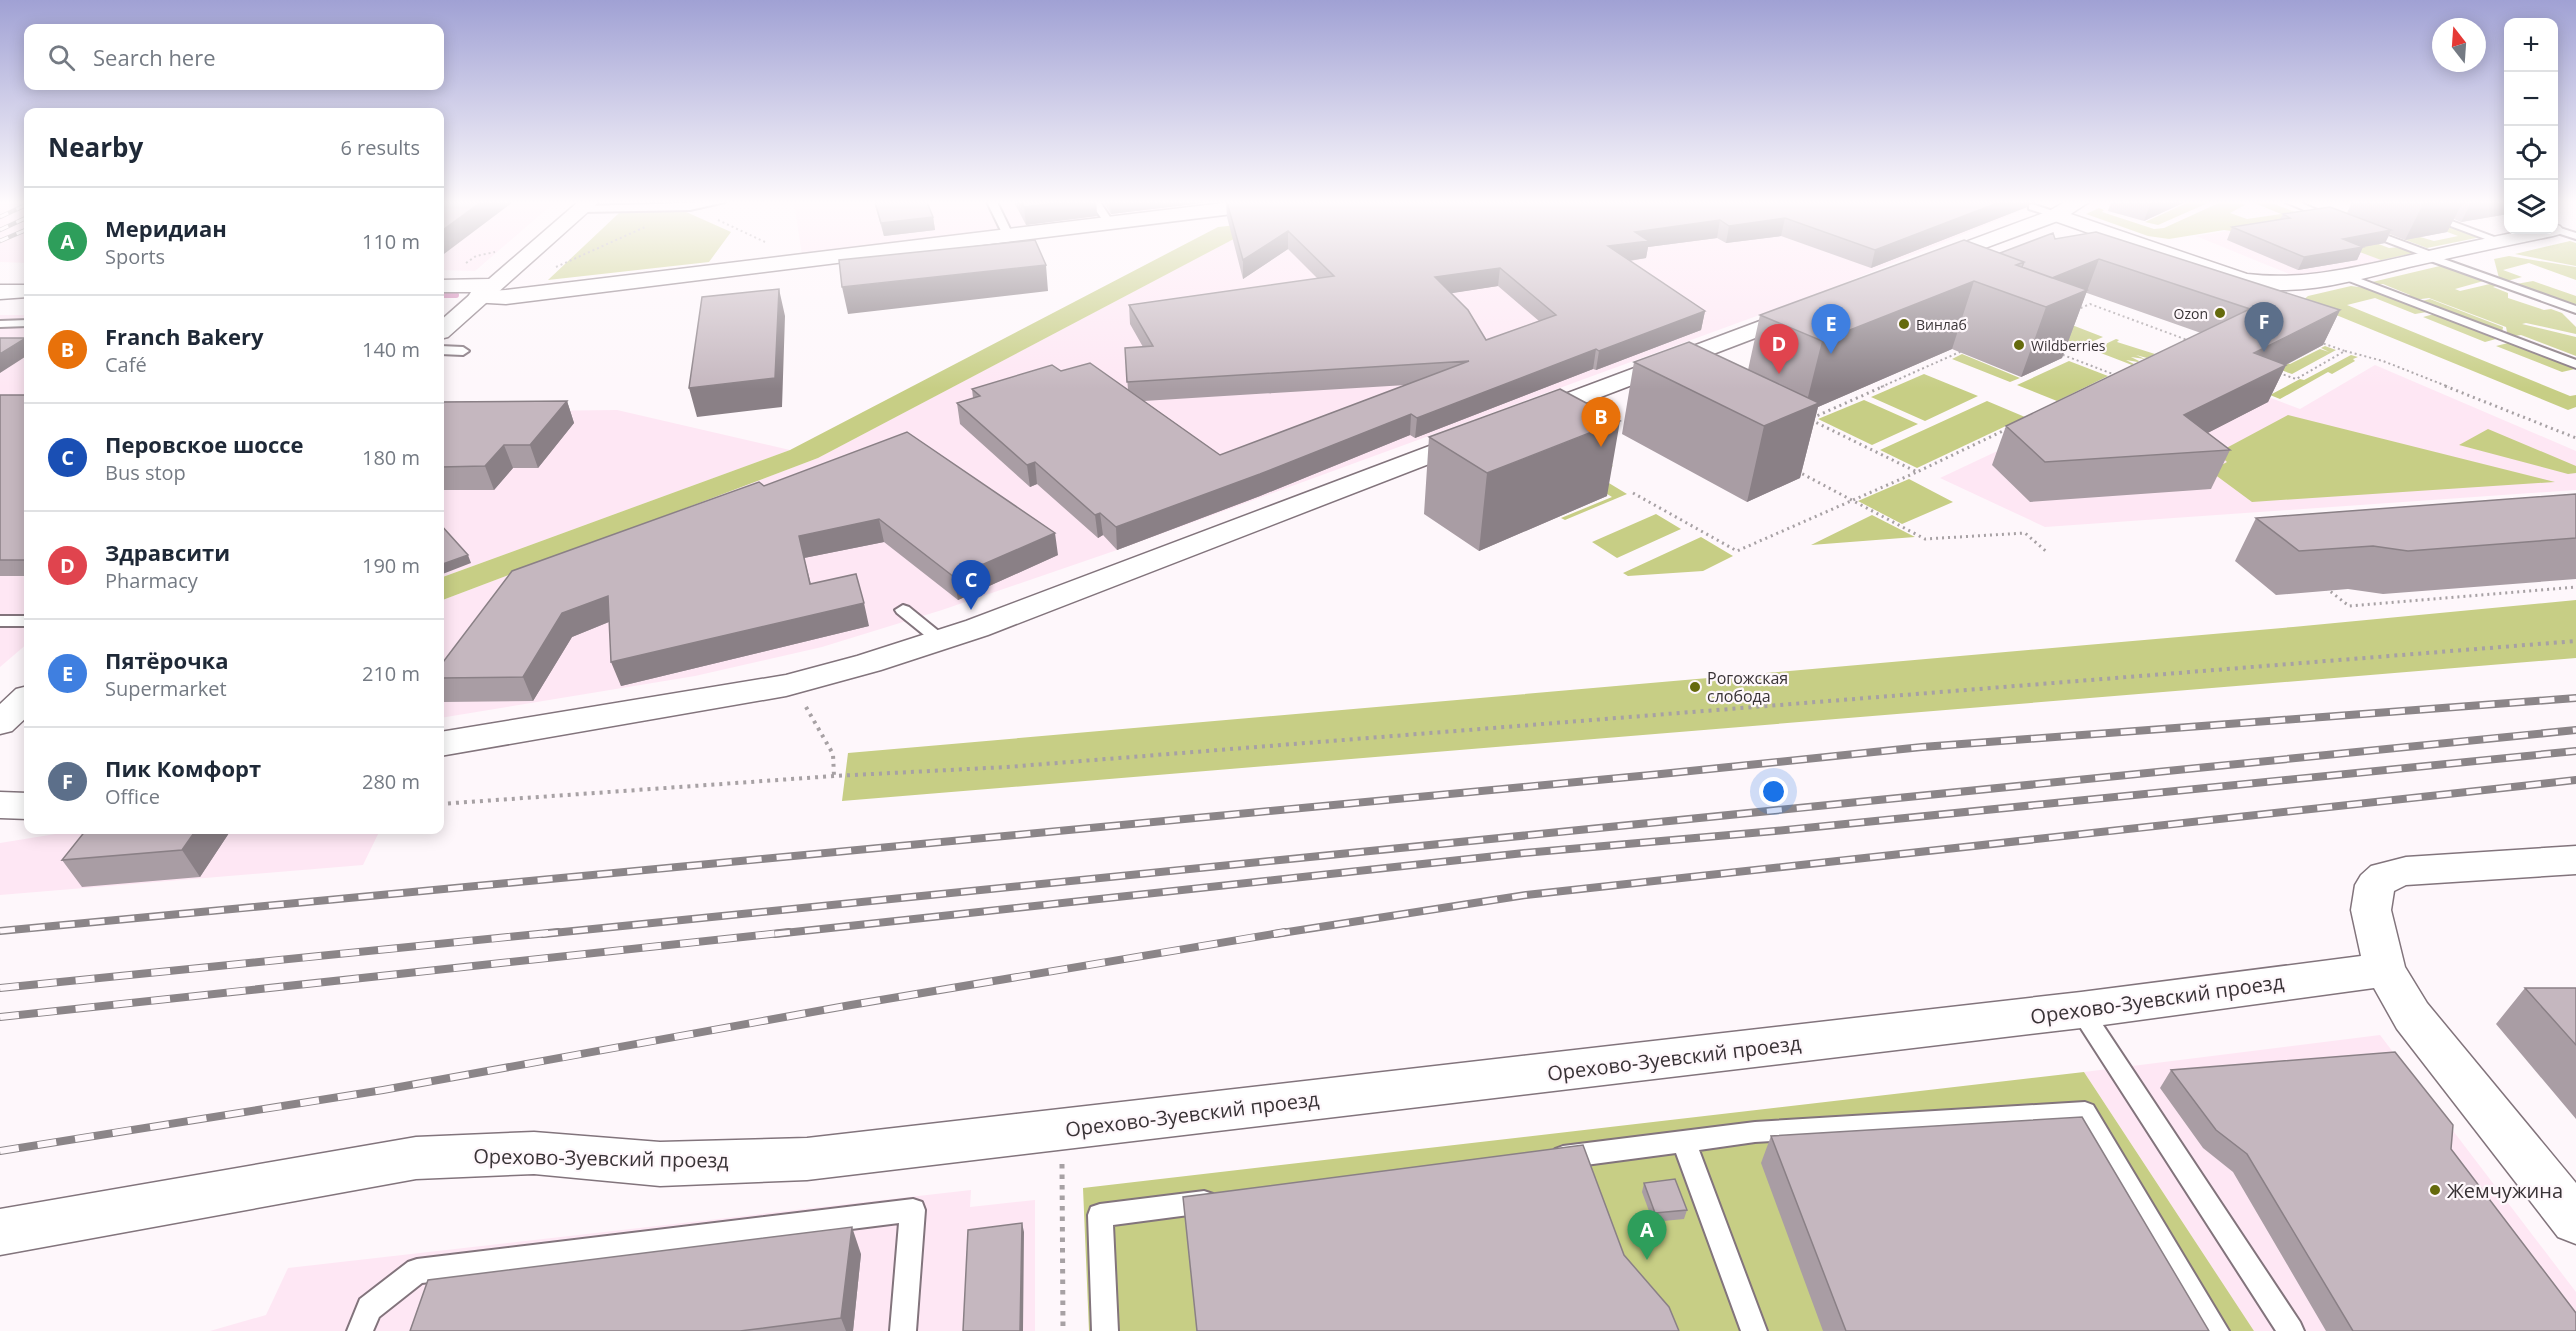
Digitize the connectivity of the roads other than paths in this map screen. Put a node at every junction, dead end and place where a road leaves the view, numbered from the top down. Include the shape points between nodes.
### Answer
1 (518, 264) edge
2 (762, 264) edge
3 (1924, 264) edge
4 (2203, 264) edge
5 (2399, 264) edge
6 (2450, 264) edge
7 (1908, 271) edge
8 (2345, 276) junction
9 (444, 286) edge
10 (24, 291) edge
11 (486, 291) junction
12 (0, 292) edge
13 (1819, 306) edge
14 (2576, 310) edge
15 (24, 323) edge
16 (445, 323) edge
17 (0, 324) edge
18 (444, 350) edge
19 (463, 351) dead end
20 (2576, 364) edge
21 (903, 610) dead end
22 (0, 621) edge
23 (24, 621) edge
24 (940, 640) junction
25 (24, 701) edge
26 (0, 723) edge
27 (444, 743) edge
28 (0, 805) edge
29 (24, 806) edge
30 (2576, 860) edge
31 (2385, 970) junction
32 (2080, 1010) junction
33 (1684, 1142) junction
34 (1544, 1159) edge
35 (1228, 1198) edge
36 (2576, 1221) edge
37 (0, 1232) edge
38 (360, 1331) edge
39 (903, 1331) edge
40 (1105, 1331) edge
41 (1754, 1331) edge
42 (2216, 1331) edge
43 (2291, 1331) edge

1 - 11 street
2 - 11 street via 515,296
3 - 7 street
4 - 8 street via 2266,289
5 - 8 street
6 - 14 lane
8 - 20 lane
9 - 11 street
10 - 12 street
11 - 16 street
13 - 24 street
15 - 17 lane
18 - 19 lane
21 - 24 lane
22 - 23 lane
24 - 27 street via 786,685
25 - 26 street
28 - 29 street
30 - 31 street via 2385,876 2375,885 2371,910
31 - 32 street, Орехово-Зуевский проезд
31 - 36 street via 2412,1016
32 - 37 street, Орехово-Зуевский проезд via 807,1159 660,1164 534,1153 416,1158
32 - 43 lane
33 - 34 lane
33 - 41 lane
33 - 42 lane via 1755,1132 2085,1112
35 - 40 lane via 1100,1215
38 - 39 lane via 369,1308 417,1271 913,1209

